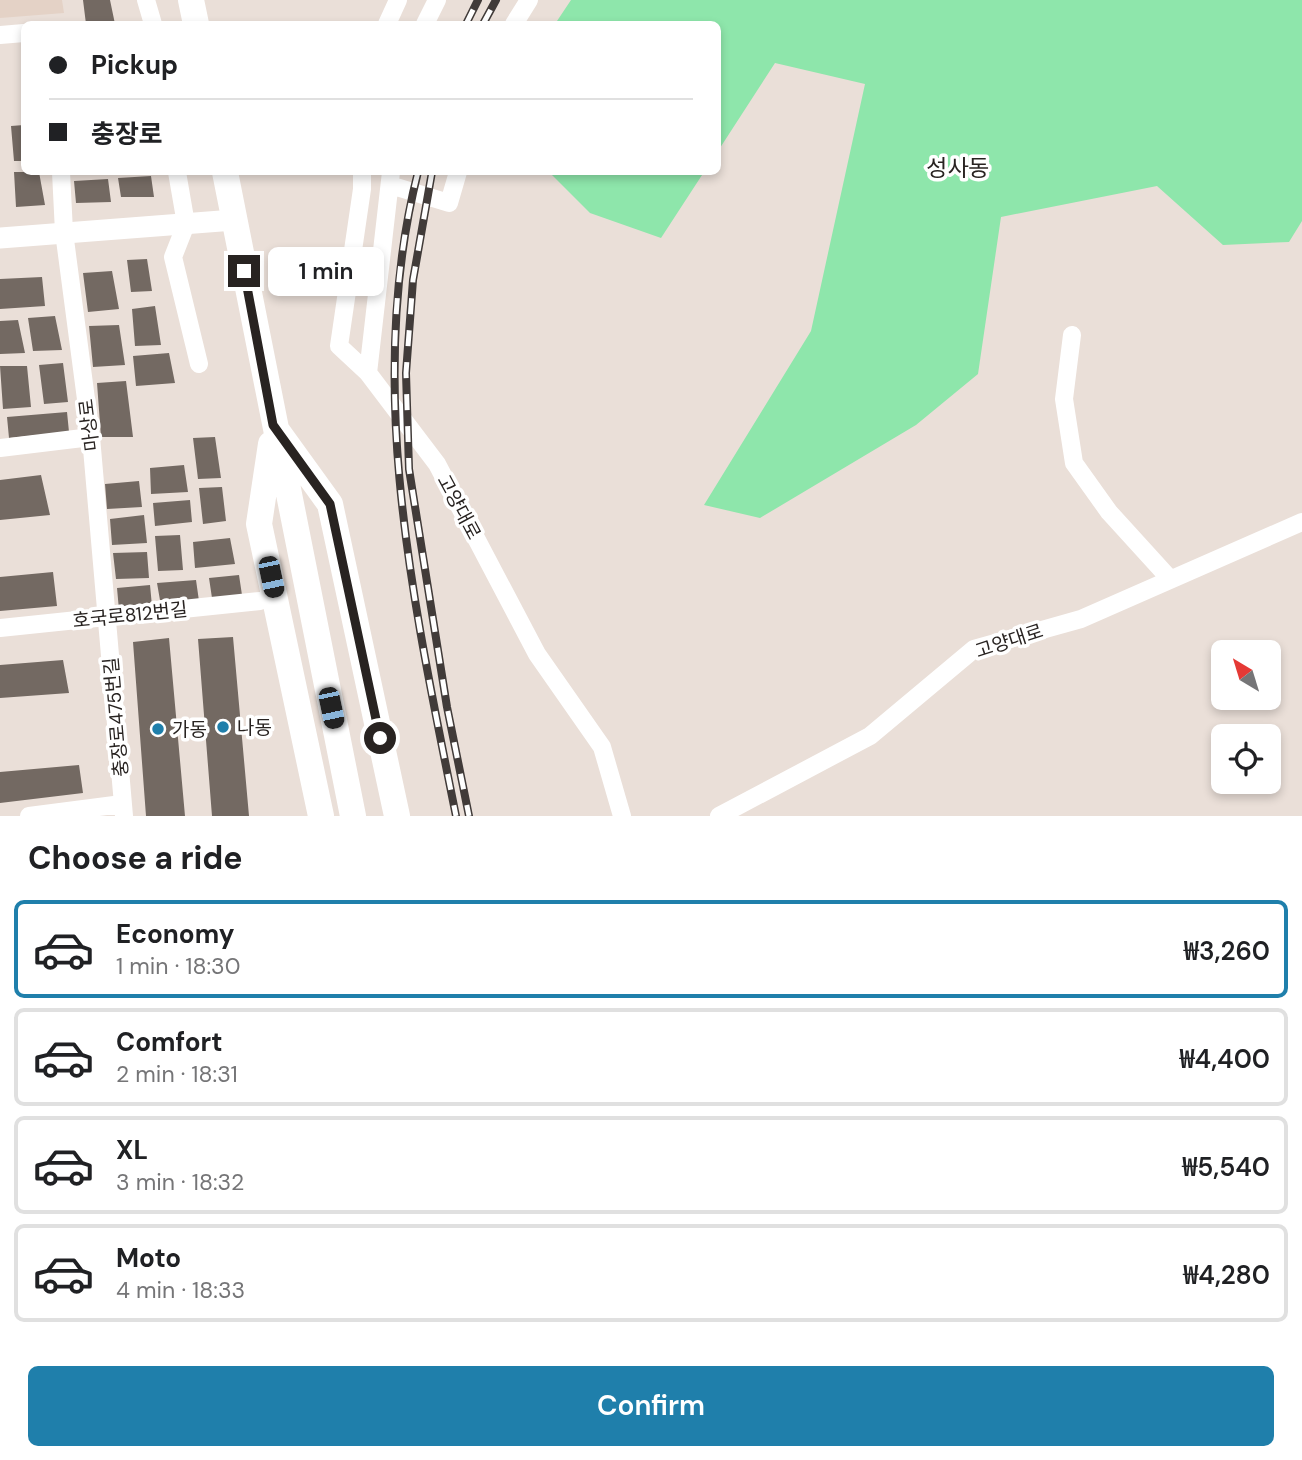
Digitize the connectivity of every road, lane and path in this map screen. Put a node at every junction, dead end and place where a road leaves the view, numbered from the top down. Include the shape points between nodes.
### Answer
1 (146, 0) edge
2 (191, 0) edge
3 (398, 0) edge
4 (437, 0) edge
5 (529, 0) edge
6 (152, 21) edge
7 (195, 21) edge
8 (388, 21) edge
9 (426, 21) edge
10 (516, 21) edge
11 (21, 33) edge
12 (0, 35) edge
13 (61, 175) edge
14 (178, 175) edge
15 (226, 175) edge
16 (362, 175) edge
17 (457, 175) edge
18 (391, 178) edge
19 (234, 220) junction
20 (186, 224) junction
21 (64, 232) junction
22 (0, 237) edge
23 (1072, 335) dead end
24 (199, 364) dead end
25 (368, 373) junction
26 (273, 425) junction
27 (91, 437) junction
28 (0, 448) edge
29 (1302, 522) edge
30 (1170, 579) junction
31 (260, 601) dead end
32 (108, 618) junction
33 (0, 628) edge
34 (123, 810) edge
35 (29, 816) edge
36 (321, 816) edge
37 (353, 816) edge
38 (397, 816) edge
39 (622, 816) edge
40 (719, 816) edge

1 - 6 street
2 - 7 main road
3 - 8 street
4 - 9 street
5 - 10 street
11 - 12 street
13 - 21 street, 마상로
14 - 20 street
15 - 19 main road
16 - 25 street, 고양대로 via 339,346
17 - 18 street via 449,204
18 - 25 street
19 - 20 street
19 - 26 main road
20 - 21 street
20 - 24 street via 173,257
21 - 22 street
21 - 27 street, 마상로
23 - 30 street via 1064,399 1074,463 1109,512
25 - 39 street, 고양대로 via 437,464 537,654 602,747
26 - 36 main road via 259,524
26 - 37 main road
26 - 38 main road via 330,504
27 - 28 street
27 - 32 street, 마상로
29 - 30 street, 고양대로
30 - 40 street, 고양대로 via 1081,619 974,649 870,736
31 - 32 street, 호국로812번길
32 - 33 street, 호국로812번길
32 - 34 street, 충장로475번길
34 - 35 street

